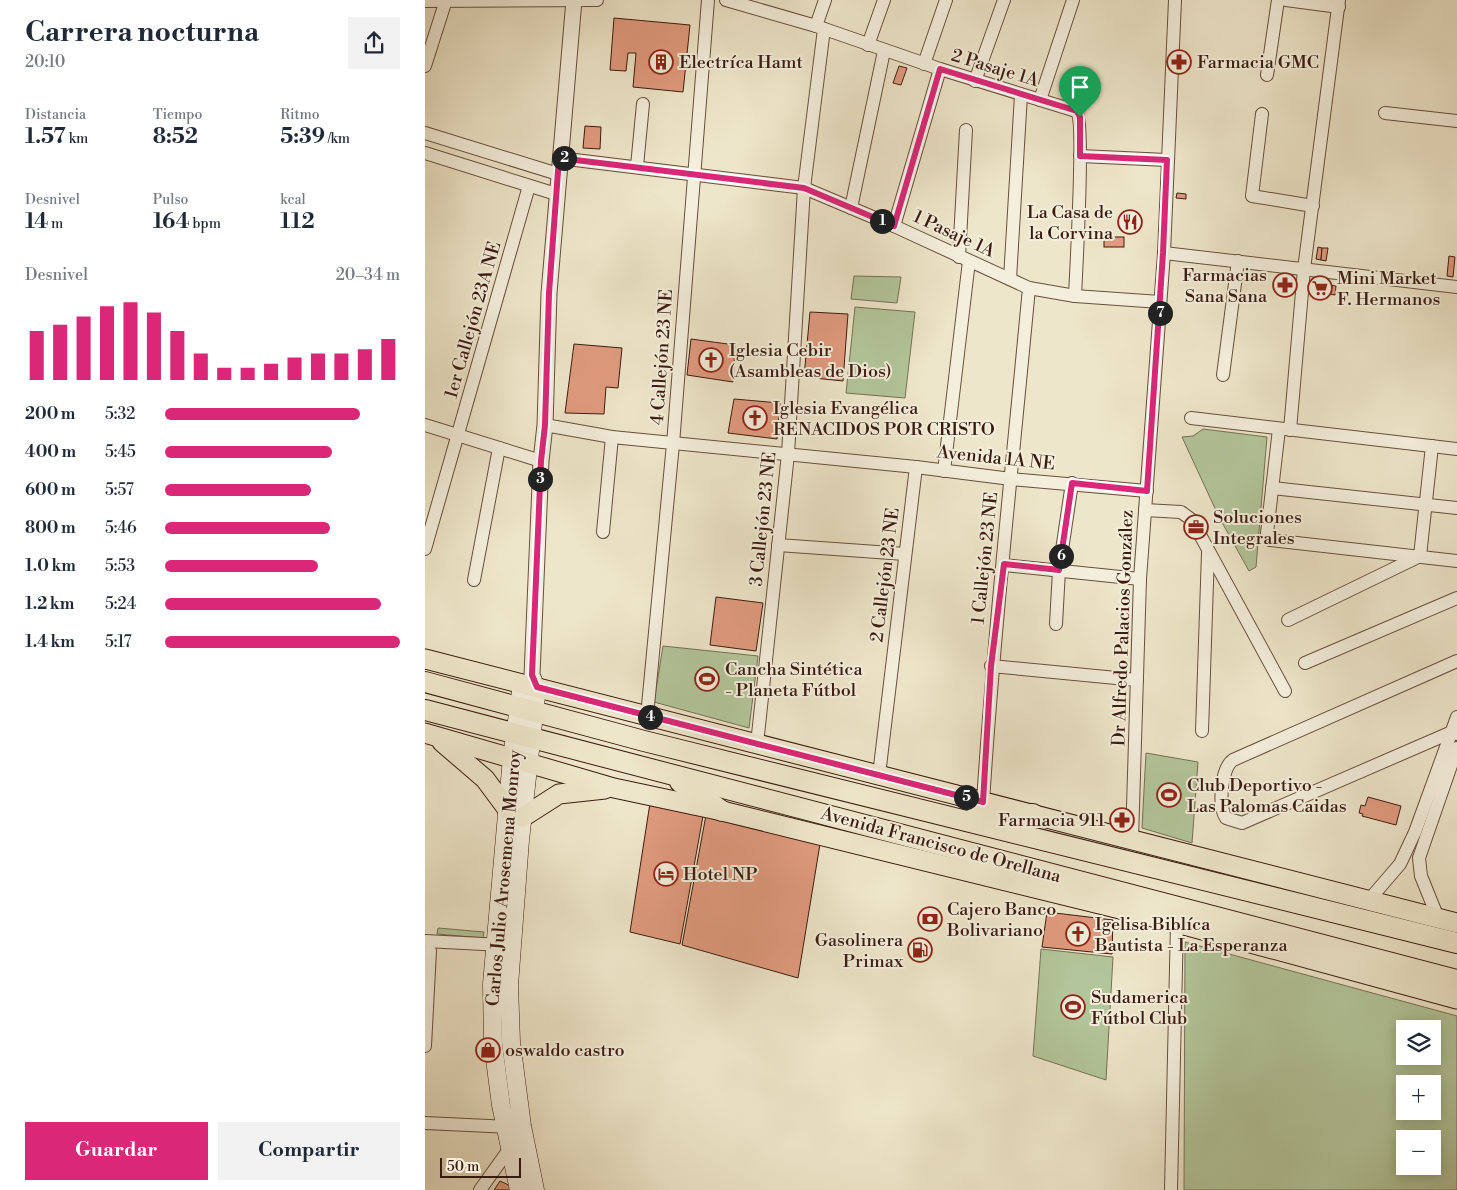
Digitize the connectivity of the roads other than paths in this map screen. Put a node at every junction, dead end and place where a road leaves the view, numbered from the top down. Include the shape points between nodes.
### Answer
1 (597, 0) edge
2 (708, 0) edge
3 (726, 0) edge
4 (825, 0) edge
5 (884, 0) edge
6 (946, 0) edge
7 (1004, 0) edge
8 (1073, 0) edge
9 (1175, 0) edge
10 (1278, 0) edge
11 (1286, 0) edge
12 (425, 1) edge
13 (446, 1) edge
14 (574, 1) edge
15 (1339, 4) edge
16 (760, 5) edge
17 (820, 27) junction
18 (868, 45) junction
19 (884, 51) junction
20 (924, 64) junction
21 (425, 66) edge
22 (940, 69) junction
23 (1267, 75) dead end
24 (975, 81) junction
25 (1021, 95) junction
26 (1039, 100) junction
27 (643, 104) dead end
28 (1385, 112) dead end
29 (1262, 114) dead end
30 (1457, 121) edge
31 (966, 130) dead end
32 (425, 133) edge
33 (425, 153) edge
34 (1080, 156) junction
35 (559, 158) junction
36 (1167, 160) junction
37 (637, 166) junction
38 (558, 174) junction
39 (693, 174) junction
40 (529, 186) junction
41 (804, 188) junction
42 (556, 194) junction
43 (1313, 206) junction
44 (851, 208) junction
45 (894, 226) junction
46 (1163, 253) junction
47 (964, 259) junction
48 (1238, 261) junction
49 (1304, 269) junction
50 (1010, 279) junction
51 (1457, 287) edge
52 (1029, 288) junction
53 (1075, 296) junction
54 (1160, 302) junction
55 (1223, 375) dead end
56 (1191, 418) dead end
57 (425, 425) edge
58 (545, 425) junction
59 (1285, 430) junction
60 (458, 434) junction
61 (612, 437) junction
62 (673, 444) junction
63 (1432, 446) junction
64 (499, 448) junction
65 (1457, 449) edge
66 (787, 454) junction
67 (541, 461) junction
68 (915, 468) junction
69 (945, 472) junction
70 (1011, 479) junction
71 (1072, 483) junction
72 (1271, 488) junction
73 (1147, 491) junction
74 (1426, 505) junction
75 (1457, 508) edge
76 (1145, 510) junction
77 (603, 532) dead end
78 (778, 545) junction
79 (425, 549) edge
80 (1208, 551) junction
81 (905, 554) junction
82 (1420, 556) junction
83 (1457, 561) edge
84 (1004, 564) junction
85 (1059, 570) junction
86 (1140, 579) junction
87 (474, 580) dead end
88 (1457, 598) edge
89 (1288, 620) dead end
90 (1056, 624) dead end
91 (425, 659) edge
92 (1457, 661) edge
93 (1305, 663) dead end
94 (991, 666) junction
95 (1137, 680) junction
96 (425, 682) edge
97 (530, 682) junction
98 (1285, 691) dead end
99 (527, 709) junction
100 (425, 710) edge
101 (647, 716) junction
102 (1457, 717) edge
103 (1202, 731) dead end
104 (1454, 733) edge
105 (428, 734) edge
106 (523, 735) junction
107 (757, 744) junction
108 (1457, 748) edge
109 (521, 761) junction
110 (660, 772) junction
111 (879, 775) junction
112 (614, 788) junction
113 (983, 802) junction
114 (722, 811) junction
115 (515, 814) junction
116 (1033, 814) junction
117 (950, 818) junction
118 (1132, 839) junction
119 (1369, 900) junction
120 (1438, 918) junction
121 (1457, 922) edge
122 (1177, 923) junction
123 (1457, 943) edge
124 (504, 945) junction
125 (427, 946) edge
126 (1457, 980) edge
127 (1457, 999) edge
128 (425, 1046) edge
129 (425, 1123) edge
130 (514, 1127) junction
131 (518, 1146) junction
132 (480, 1190) edge
133 (519, 1190) edge
134 (535, 1190) edge
135 (1171, 1190) edge

1 - 14 street
2 - 39 street, 4 Callejón 23 NE
3 - 16 street, 2 Pasaje 1A
4 - 17 street, 3 Callejón 23 NE
5 - 18 street
6 - 20 street
7 - 24 street
8 - 26 street
9 - 36 street, Dr Alfredo Palacios González
10 - 23 street
11 - 15 street
12 - 13 street
13 - 14 street
13 - 21 street
14 - 35 street
15 - 43 street
16 - 17 street, 2 Pasaje 1A
17 - 18 street, 2 Pasaje 1A
17 - 41 street, 3 Callejón 23 NE
18 - 19 street, 2 Pasaje 1A
19 - 20 street, 2 Pasaje 1A
19 - 44 street
20 - 22 street, 2 Pasaje 1A
22 - 24 street, 2 Pasaje 1A
22 - 45 street
24 - 25 street, 2 Pasaje 1A
25 - 26 street, 2 Pasaje 1A
25 - 50 street
26 - 34 street, 2 Pasaje 1A via 1073,109 1079,114
27 - 37 street
28 - 30 street
29 - 43 street via 1252,196
31 - 47 street
32 - 38 street
33 - 40 street
34 - 36 street
34 - 53 street, 2 Pasaje 1A
35 - 37 street, 1 Pasaje 1A
35 - 38 street
36 - 46 street, Dr Alfredo Palacios González
37 - 39 street, 1 Pasaje 1A
38 - 42 street
39 - 41 street, 1 Pasaje 1A
39 - 62 street, 4 Callejón 23 NE
40 - 42 street
40 - 60 street, 1er Callejón 23A NE
41 - 44 street, 1 Pasaje 1A
41 - 66 street, 3 Callejón 23 NE
42 - 58 street
43 - 49 street
44 - 45 street, 1 Pasaje 1A
45 - 47 street, 1 Pasaje 1A
46 - 48 street
46 - 54 street, Dr Alfredo Palacios González
47 - 50 street, 1 Pasaje 1A
47 - 69 street
48 - 49 street
48 - 55 street
49 - 51 street
49 - 59 street
50 - 52 street, 1 Pasaje 1A
52 - 53 street, 1 Pasaje 1A
52 - 70 street, 1 Callejón 23 NE
53 - 54 street, 1 Pasaje 1A
54 - 73 street, Dr Alfredo Palacios González
56 - 59 street
57 - 60 street
58 - 61 street, Avenida 1A NE
58 - 67 street
59 - 63 street
59 - 72 street
60 - 64 street
60 - 79 street, 1er Callejón 23A NE
61 - 62 street, Avenida 1A NE
61 - 77 street
62 - 66 street, Avenida 1A NE
62 - 101 street, 4 Callejón 23 NE
63 - 65 street
63 - 74 street
64 - 67 street
64 - 87 street
66 - 68 street, Avenida 1A NE
66 - 78 street, 3 Callejón 23 NE
67 - 97 street
68 - 69 street, Avenida 1A NE
68 - 81 street, 2 Callejón 23 NE
69 - 70 street, Avenida 1A NE
70 - 71 street, Avenida 1A NE
70 - 84 street, 1 Callejón 23 NE
71 - 73 street, Avenida 1A NE
71 - 85 street
72 - 74 street
72 - 82 street via 1267,533 1270,540
73 - 76 street, Dr Alfredo Palacios González
74 - 75 street
74 - 82 street
76 - 80 street via 1185,513
76 - 86 street, Dr Alfredo Palacios González
78 - 81 street
78 - 107 street, 3 Callejón 23 NE
80 - 98 street
80 - 103 street
81 - 111 street, 2 Callejón 23 NE
82 - 83 street
82 - 89 street
84 - 85 street
84 - 94 street, 1 Callejón 23 NE
85 - 86 street
85 - 90 street
86 - 95 street, Dr Alfredo Palacios González
88 - 93 street
91 - 97 main road
92 - 104 street via 1233,760 1225,769 1221,802 1223,814 1232,822 1242,823
94 - 95 street
94 - 113 street, 1 Callejón 23 NE
95 - 118 street, Dr Alfredo Palacios González
96 - 99 highway, Avenida Francisco de Orellana
97 - 99 main road, Carlos Julio Arosemena Monroy
97 - 101 main road
99 - 106 main road, Carlos Julio Arosemena Monroy
99 - 117 highway, Avenida Francisco de Orellana
100 - 106 highway, Avenida Francisco de Orellana
101 - 107 main road
102 - 104 street
104 - 119 street via 1400,864
105 - 109 main road, Avenida Francisco de Orellana
105 - 115 main road via 479,773
106 - 109 main road, Carlos Julio Arosemena Monroy
106 - 110 highway, Avenida Francisco de Orellana
107 - 111 main road
108 - 120 street via 1419,858 1421,876
109 - 112 main road, Avenida Francisco de Orellana
109 - 115 main road, Carlos Julio Arosemena Monroy
110 - 114 highway via 687,786
110 - 126 highway, Avenida Francisco de Orellana
111 - 113 main road
112 - 114 main road, Avenida Francisco de Orellana
112 - 115 main road via 559,794
113 - 116 main road
114 - 122 main road, Avenida Francisco de Orellana
115 - 124 main road, Carlos Julio Arosemena Monroy
116 - 117 highway
116 - 118 main road
117 - 123 highway, Avenida Francisco de Orellana
118 - 119 main road
119 - 120 main road
120 - 121 main road
122 - 127 main road, Avenida Francisco de Orellana
122 - 135 street
124 - 125 street
124 - 130 main road, Carlos Julio Arosemena Monroy via 491,984 493,1044
125 - 128 street
129 - 130 street
130 - 131 main road, Carlos Julio Arosemena Monroy
131 - 132 street
131 - 133 main road, Carlos Julio Arosemena Monroy
131 - 134 main road, Carlos Julio Arosemena Monroy

